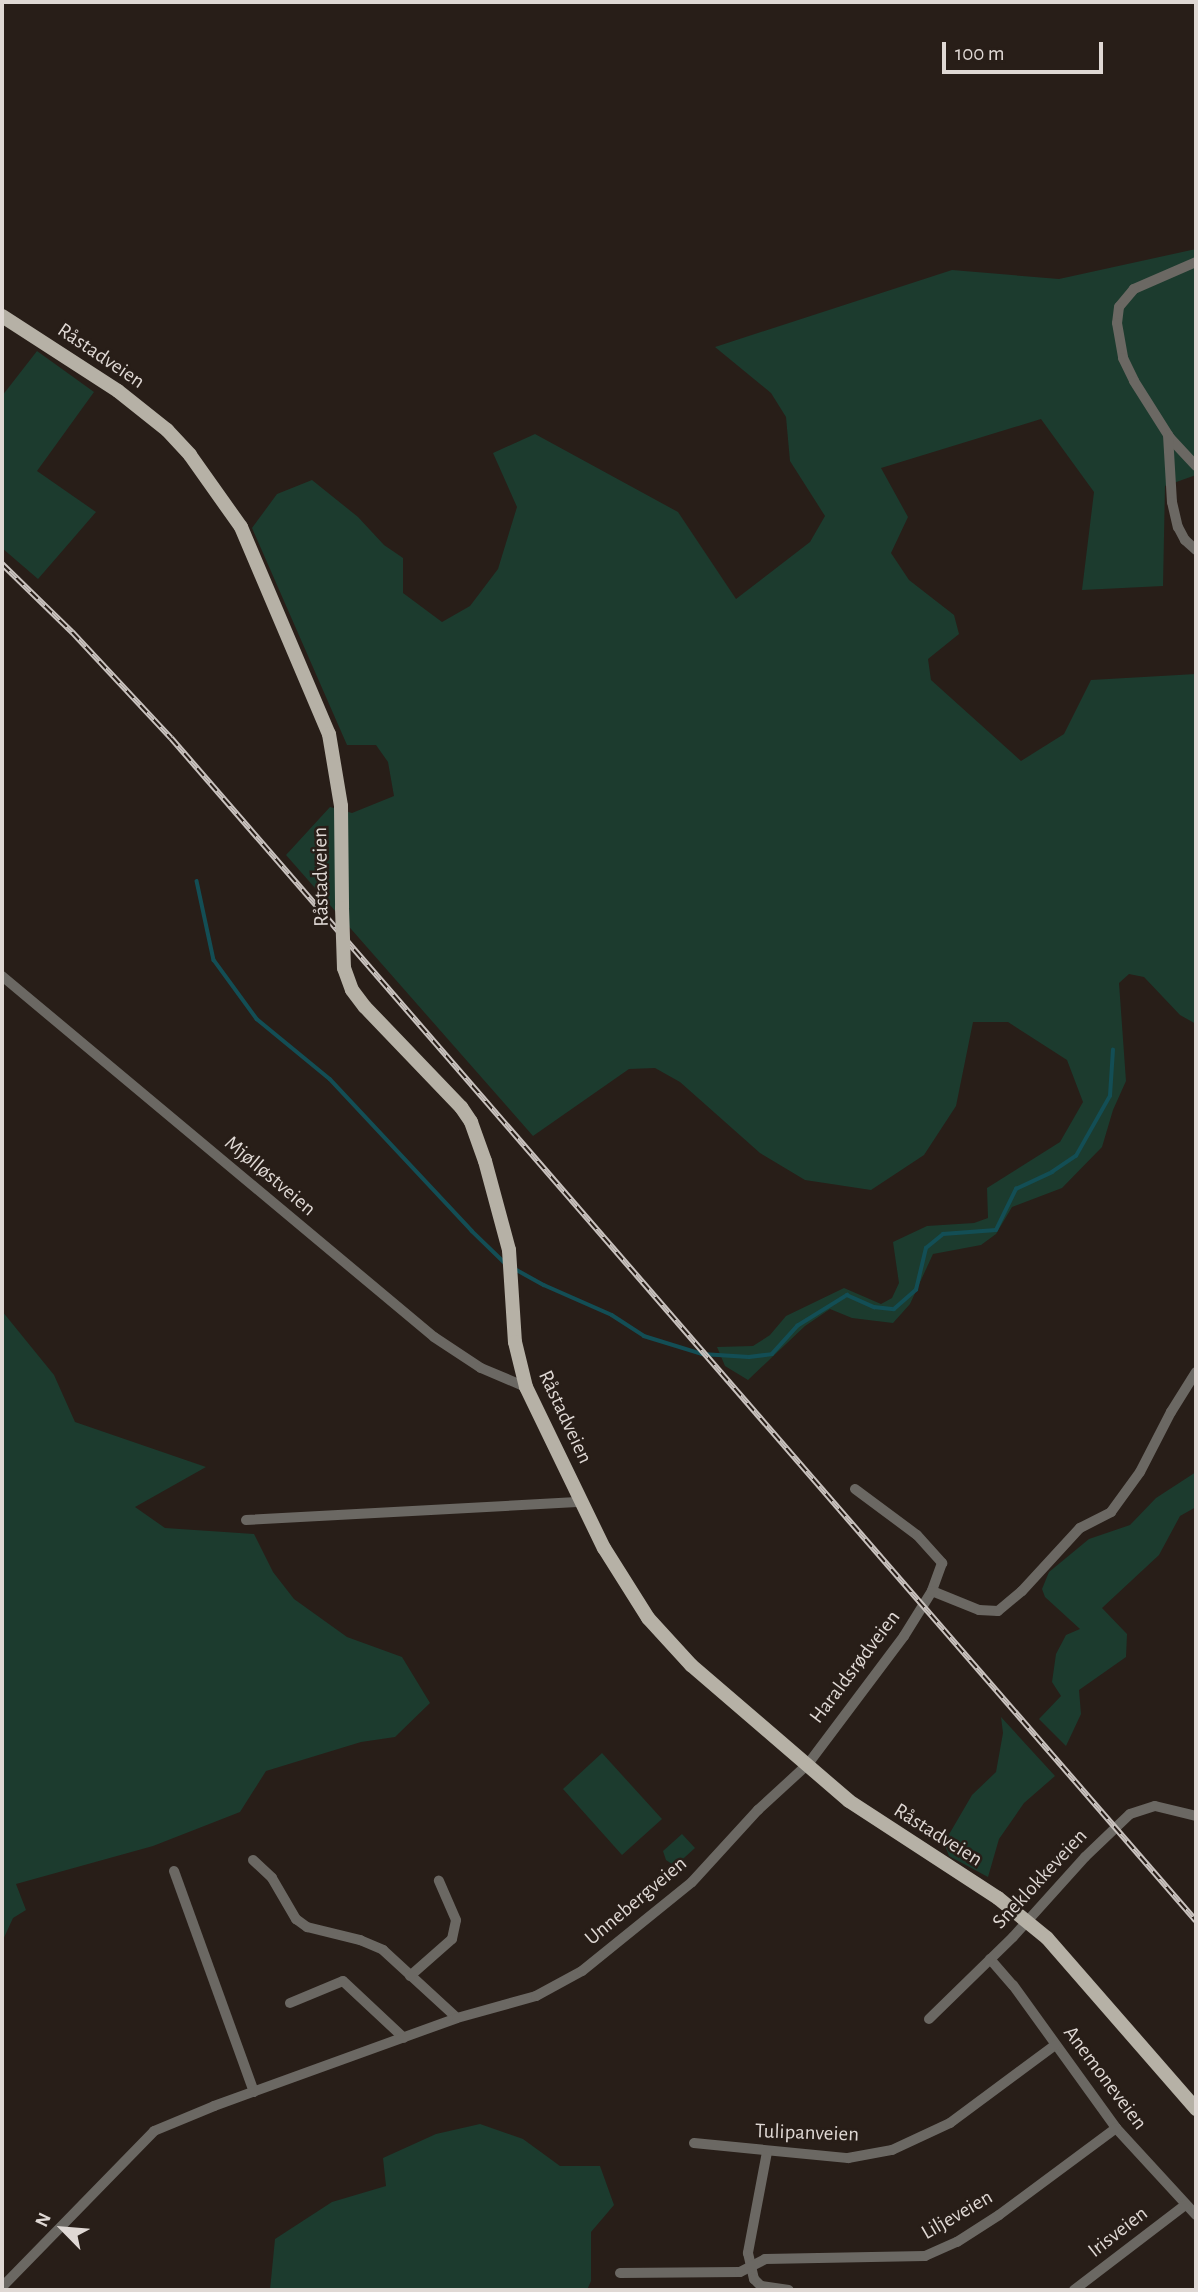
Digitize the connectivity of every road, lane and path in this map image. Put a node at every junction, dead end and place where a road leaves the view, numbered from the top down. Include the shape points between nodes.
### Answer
1 (1196, 262) edge
2 (2, 316) edge
3 (1168, 435) junction
4 (1196, 466) edge
5 (1196, 550) edge
6 (2, 976) edge
7 (1196, 1372) edge
8 (526, 1387) junction
9 (855, 1489) dead end
10 (582, 1502) junction
11 (246, 1520) dead end
12 (932, 1591) junction
13 (808, 1764) junction
14 (1196, 1816) edge
15 (253, 1860) dead end
16 (174, 1871) dead end
17 (439, 1881) dead end
18 (1027, 1921) junction
19 (990, 1959) junction
20 (410, 1976) junction
21 (290, 2003) dead end
22 (457, 2018) junction
23 (929, 2019) dead end
24 (404, 2038) junction
25 (1055, 2045) junction
26 (254, 2092) junction
27 (1196, 2109) edge
28 (1116, 2128) junction
29 (694, 2143) dead end
30 (766, 2152) junction
31 (1185, 2205) junction
32 (1196, 2215) edge
33 (752, 2267) junction
34 (620, 2273) dead end
35 (2, 2287) edge
36 (789, 2290) edge
37 (1074, 2290) edge

1 - 3 street via 1134,289 1117,315 1123,358
2 - 8 main road, Råstadveien, bridge via 118,391 167,430 241,527 329,734 341,806 348,981 365,1007 471,1122 509,1251 515,1342
3 - 4 street
3 - 5 street via 1178,527
6 - 8 street, Mjølløstveien via 435,1336 481,1368
7 - 12 street via 1125,1496 1111,1512 1080,1528 998,1611 979,1610
8 - 10 main road, Råstadveien
9 - 12 street, Haraldsrødveien via 917,1535 942,1563
10 - 11 street
10 - 13 main road, Råstadveien via 623,1581 666,1640
12 - 13 street, Haraldsrødveien
13 - 18 main road, Råstadveien via 871,1818
13 - 22 street, Unnebergveien via 692,1882 582,1971 536,1996
14 - 18 street, Sneklokkeveien via 1155,1806 1130,1814
15 - 20 street via 272,1878 296,1919 307,1927 383,1950
16 - 26 street
17 - 20 street via 456,1920 452,1939
18 - 19 street, Sneklokkeveien
18 - 27 main road, Råstadveien via 1082,1975
19 - 23 street, Sneklokkeveien
19 - 25 street, Anemoneveien
20 - 22 street
21 - 24 street via 343,1981
22 - 24 street, Unnebergveien
24 - 26 street, Unnebergveien
25 - 28 street, Anemoneveien
25 - 30 street, Tulipanveien via 950,2123 892,2150 848,2158
26 - 35 street, Unnebergveien via 154,2132
28 - 31 street, Anemoneveien
28 - 33 street, Liljeveien via 999,2215 939,2251 903,2258 765,2259
29 - 30 street, Tulipanveien
30 - 33 street via 748,2253
31 - 32 street, Anemoneveien
31 - 37 street, Irisveien
33 - 34 street, Liljeveien via 740,2272
33 - 36 street via 761,2286

